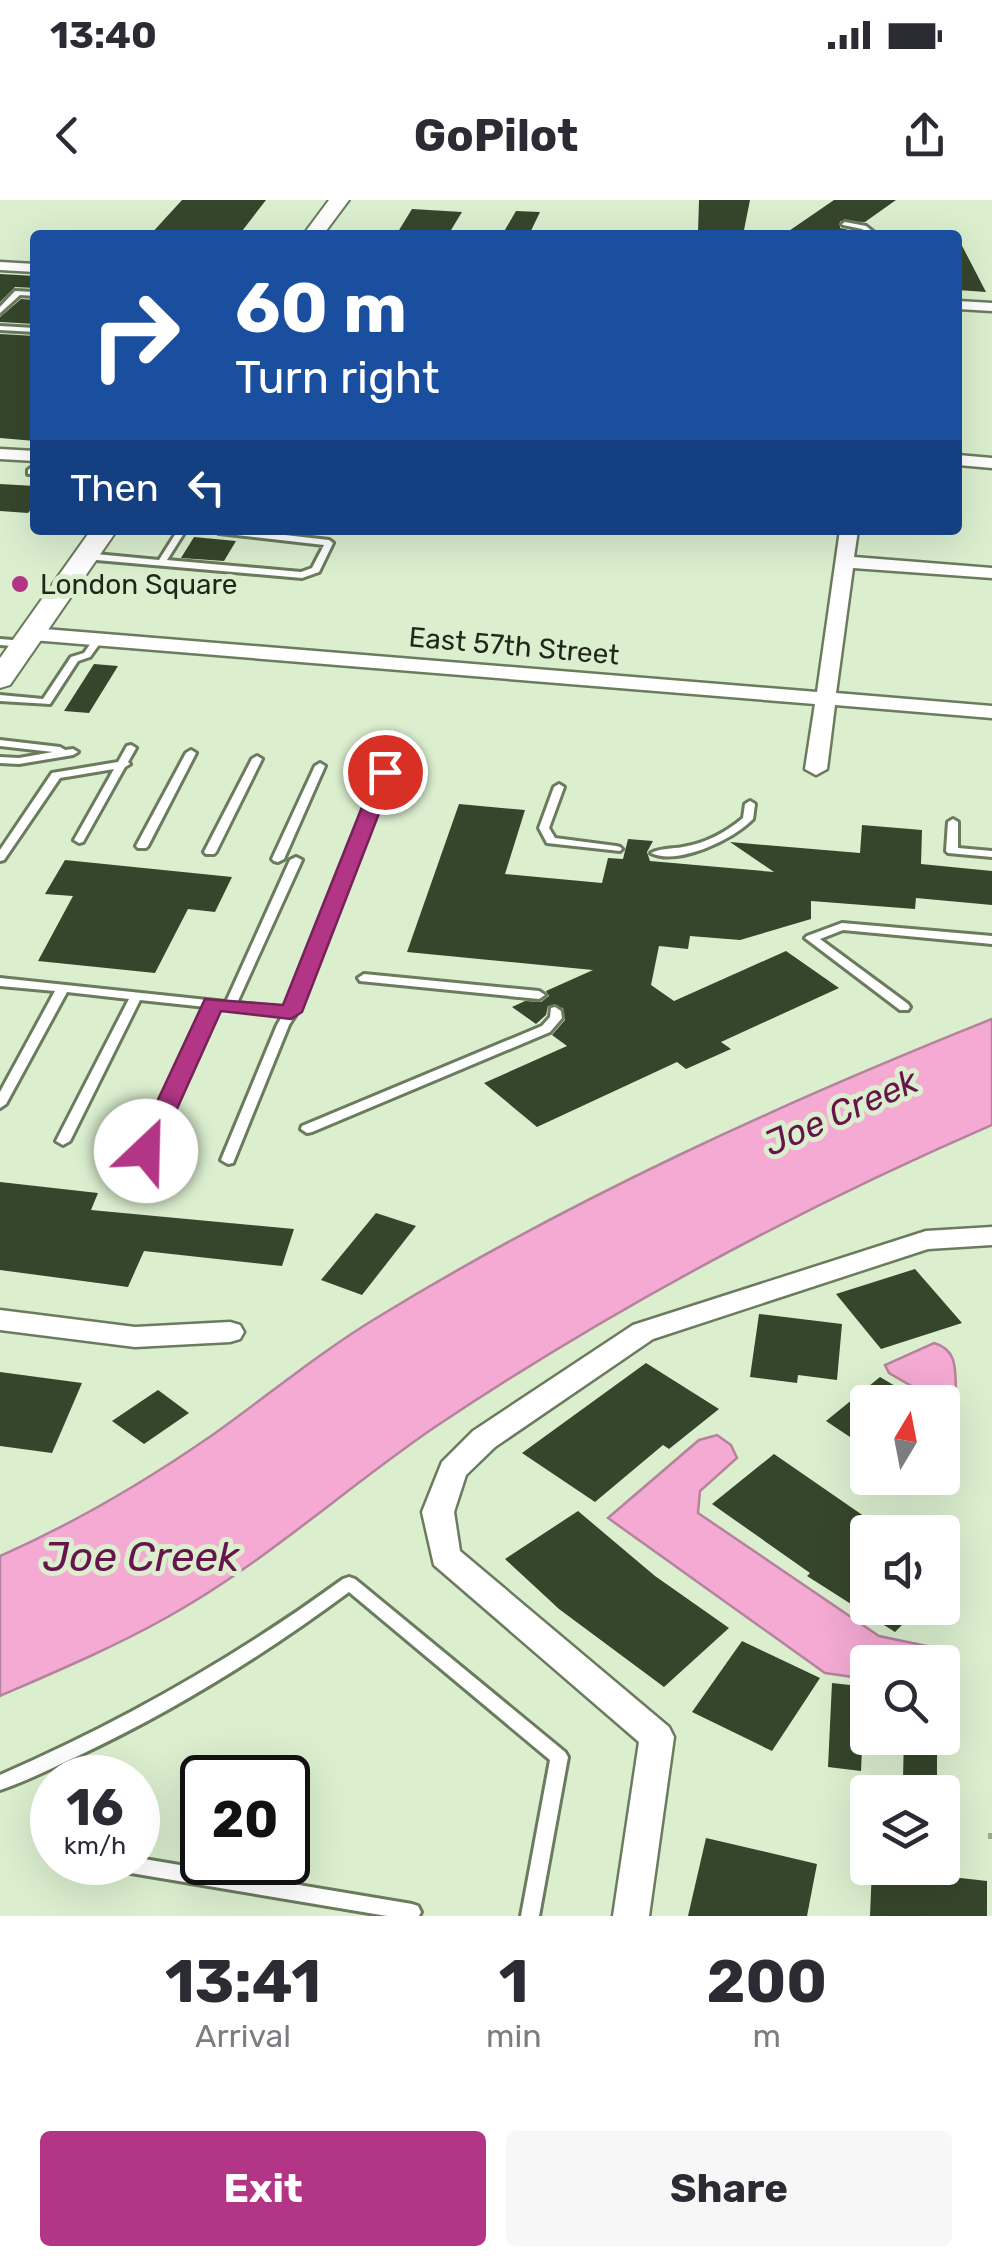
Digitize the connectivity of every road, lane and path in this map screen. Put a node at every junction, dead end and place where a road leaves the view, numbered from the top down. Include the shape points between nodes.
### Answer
1 (339, 200) edge
2 (845, 224) dead end
3 (318, 230) edge
4 (868, 230) edge
5 (0, 266) edge
6 (30, 268) edge
7 (30, 294) edge
8 (962, 305) edge
9 (992, 307) edge
10 (0, 311) edge
11 (0, 328) edge
12 (30, 330) edge
13 (0, 454) edge
14 (962, 460) edge
15 (30, 461) edge
16 (992, 463) edge
17 (100, 535) edge
18 (179, 535) edge
19 (266, 535) edge
20 (849, 535) edge
21 (85, 556) junction
22 (162, 562) junction
23 (845, 562) junction
24 (992, 573) edge
25 (98, 638) junction
26 (19, 640) edge
27 (0, 679) edge
28 (0, 698) edge
29 (826, 699) junction
30 (992, 712) edge
31 (0, 743) edge
32 (130, 748) dead end
33 (73, 752) junction
34 (191, 753) dead end
35 (256, 759) dead end
36 (0, 760) edge
37 (124, 764) junction
38 (320, 766) dead end
39 (816, 769) dead end
40 (75, 770) junction
41 (385, 772) dead end
42 (559, 787) dead end
43 (750, 804) dead end
44 (952, 822) dead end
45 (79, 840) dead end
46 (142, 846) dead end
47 (616, 849) dead end
48 (210, 852) dead end
49 (657, 853) dead end
50 (992, 854) edge
51 (0, 858) edge
52 (278, 859) dead end
53 (296, 860) dead end
54 (992, 940) edge
55 (364, 978) dead end
56 (0, 982) edge
57 (62, 988) junction
58 (539, 995) dead end
59 (136, 996) junction
60 (213, 1004) junction
61 (230, 1006) junction
62 (904, 1007) dead end
63 (555, 1011) dead end
64 (291, 1012) junction
65 (0, 1104) edge
66 (307, 1129) dead end
67 (63, 1141) dead end
68 (146, 1151) dead end
69 (228, 1160) dead end
70 (992, 1236) edge
71 (0, 1320) edge
72 (230, 1332) dead end
73 (0, 1783) edge
74 (160, 1870) edge
75 (412, 1912) dead end
76 (530, 1916) edge
77 (631, 1916) edge

1 - 3 main road
2 - 4 lane
5 - 6 street
7 - 10 lane via 18,293
8 - 9 street
11 - 12 lane
13 - 15 street
14 - 16 street
17 - 21 main road
18 - 22 lane
19 - 22 lane via 329,543 316,570 302,575
20 - 23 street
21 - 22 lane
21 - 26 main road
23 - 24 street
23 - 29 street
25 - 26 street, East 57th Street
25 - 28 lane via 87,655 74,659 46,702
25 - 29 street, East 57th Street
26 - 27 main road
29 - 30 street, East 57th Street
29 - 39 street
31 - 33 lane
32 - 37 lane
33 - 36 lane
33 - 40 lane
34 - 46 lane
35 - 48 lane
37 - 40 lane
37 - 45 lane
38 - 52 lane
40 - 51 lane via 56,775
41 - 64 lane
42 - 47 lane via 544,828 551,840
43 - 49 lane via 748,819 713,843
44 - 50 lane via 952,850
53 - 61 lane
54 - 62 lane via 842,926 811,938
55 - 58 lane
56 - 57 lane
57 - 59 lane
57 - 65 lane
59 - 60 lane
59 - 67 lane
60 - 61 lane
60 - 68 lane
61 - 64 lane
63 - 66 lane via 546,1029
64 - 69 lane
70 - 77 street via 926,1240 643,1332 484,1439 454,1470 438,1512 445,1556 658,1736
71 - 72 street via 135,1336
73 - 76 lane via 258,1650 349,1584 559,1757
74 - 75 lane

